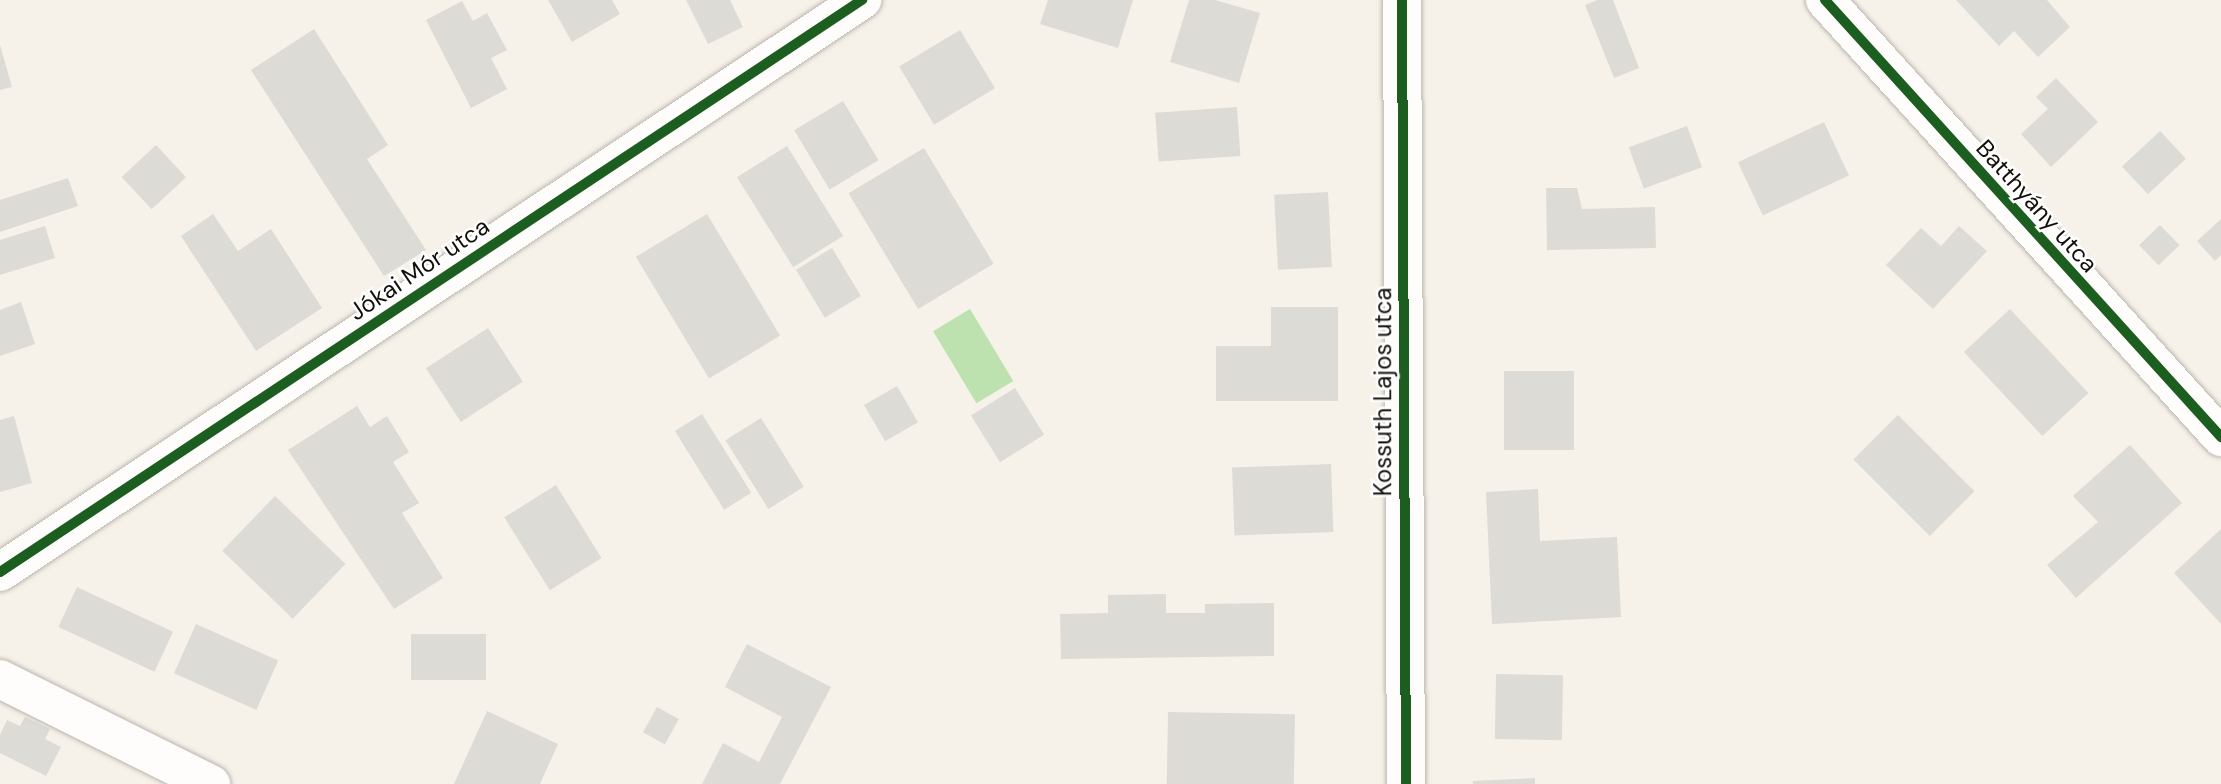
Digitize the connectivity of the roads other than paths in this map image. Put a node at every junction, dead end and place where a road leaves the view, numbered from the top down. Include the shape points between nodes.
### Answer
1 (862, 0) edge
2 (1402, 0) edge
3 (1825, 0) edge
4 (2221, 437) edge
5 (0, 572) edge
6 (0, 679) edge
7 (211, 784) edge
8 (1406, 784) edge

1 - 5 street, Jókai Mór utca
2 - 8 street, Kossuth Lajos utca
3 - 4 street, Batthyány utca
6 - 7 street

